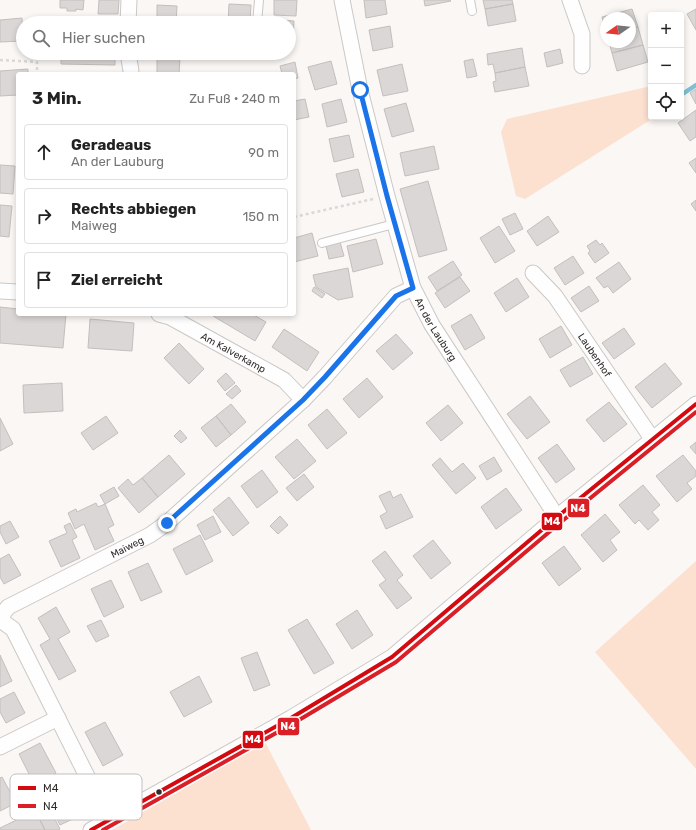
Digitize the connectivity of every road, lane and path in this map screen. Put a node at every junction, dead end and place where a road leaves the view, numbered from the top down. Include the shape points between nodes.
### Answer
1 (129, 0) edge
2 (259, 0) edge
3 (342, 0) edge
4 (470, 0) edge
5 (570, 0) edge
6 (472, 11) dead end
7 (128, 16) edge
8 (258, 16) edge
9 (0, 60) edge
10 (129, 60) edge
11 (582, 66) dead end
12 (131, 71) dead end
13 (38, 72) edge
14 (387, 196) junction
15 (296, 217) edge
16 (394, 224) junction
17 (322, 243) dead end
18 (533, 273) dead end
19 (413, 288) junction
20 (0, 291) edge
21 (16, 292) edge
22 (166, 316) edge
23 (303, 400) junction
24 (696, 404) edge
25 (652, 440) junction
26 (557, 517) junction
27 (0, 619) edge
28 (58, 718) junction
29 (0, 747) edge
30 (86, 774) edge
31 (142, 802) edge
32 (109, 820) edge
33 (91, 830) edge

1 - 7 street
2 - 8 lane
3 - 14 street, An der Lauburg via 360,90
4 - 6 lane
5 - 11 street via 582,34
9 - 13 path via 37,62
10 - 12 street
14 - 15 path
14 - 16 street, An der Lauburg
16 - 17 lane
16 - 19 street, An der Lauburg
18 - 25 street, Laubenhof via 555,296
19 - 23 street, Maiweg via 396,296
19 - 26 street, An der Lauburg via 432,325
20 - 21 street
22 - 23 street, Am Kalverkamp via 284,380
23 - 27 street, Maiweg via 167,523 150,535 8,607
24 - 25 street
25 - 26 street
26 - 31 street via 392,657 291,718
27 - 28 street via 13,629
28 - 29 street
28 - 30 street
32 - 33 street

